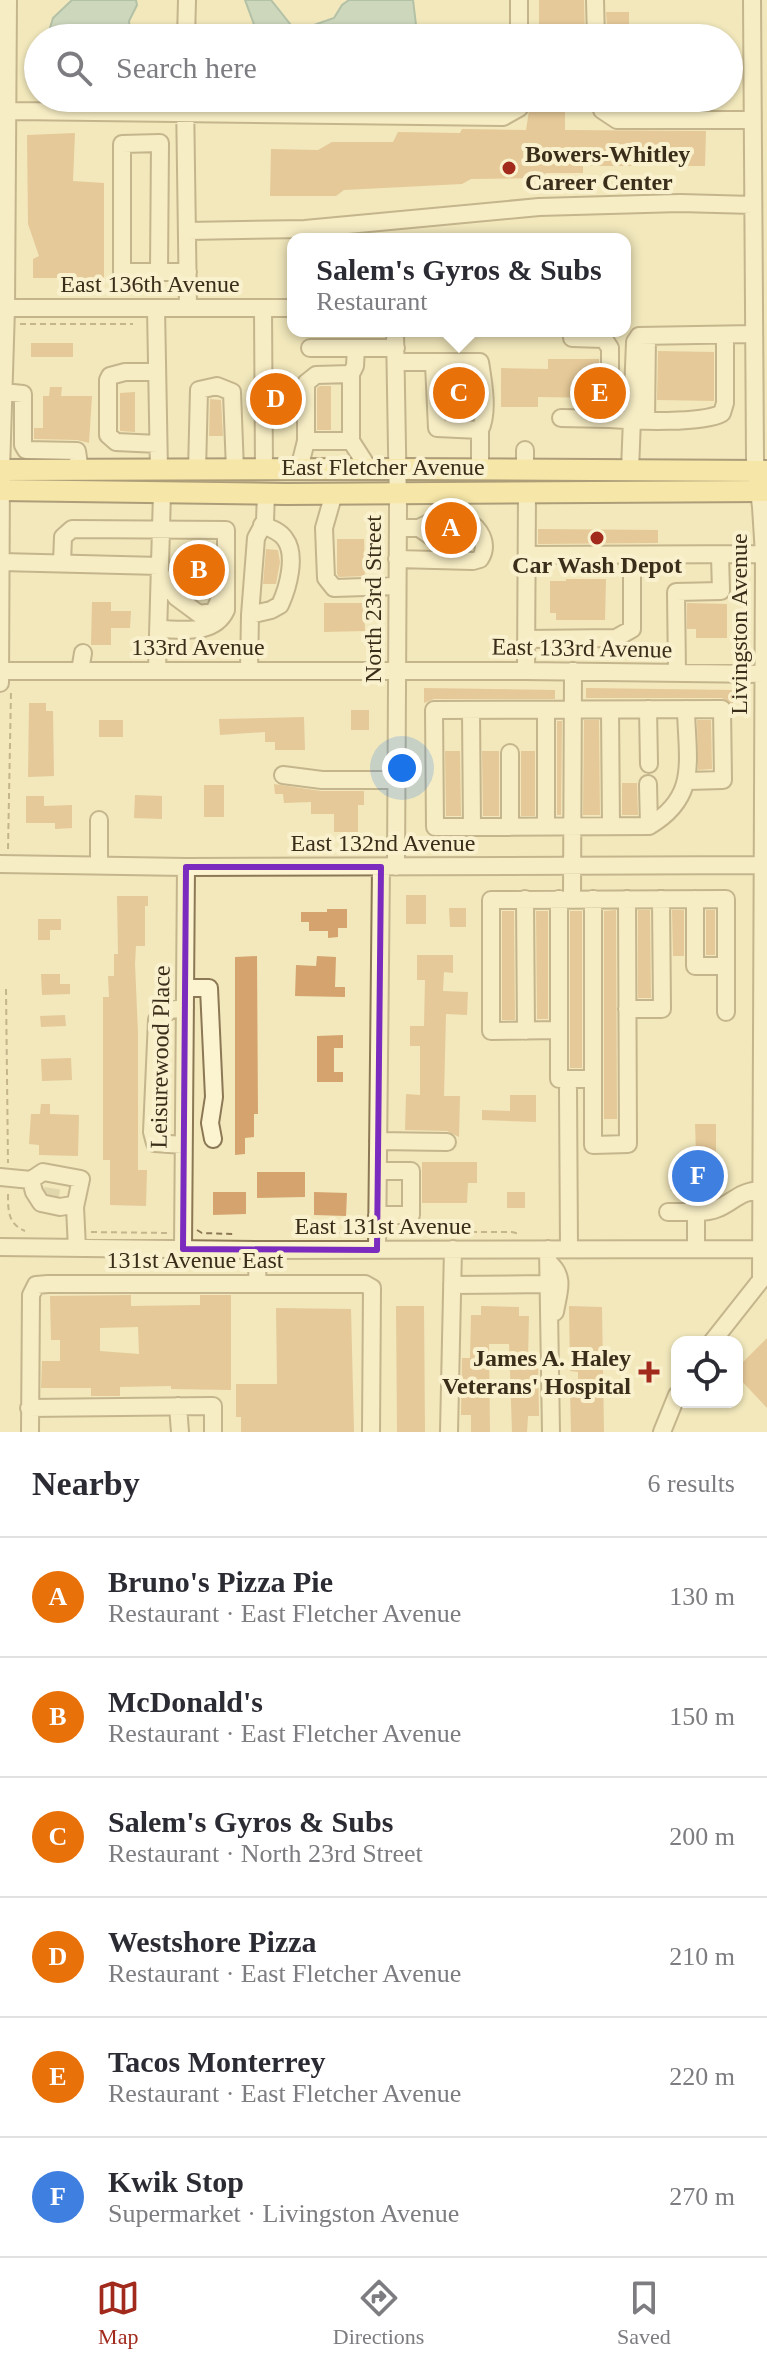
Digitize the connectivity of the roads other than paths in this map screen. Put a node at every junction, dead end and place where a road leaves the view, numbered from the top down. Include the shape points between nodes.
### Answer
1 (8, 0) edge
2 (187, 0) edge
3 (519, 0) edge
4 (595, 0) edge
5 (752, 0) edge
6 (186, 24) edge
7 (519, 24) edge
8 (596, 24) edge
9 (4, 102) edge
10 (24, 102) edge
11 (185, 112) edge
12 (358, 112) edge
13 (512, 112) edge
14 (605, 112) edge
15 (752, 120) junction
16 (185, 142) junction
17 (160, 143) junction
18 (760, 172) edge
19 (753, 205) junction
20 (187, 231) junction
21 (159, 271) junction
22 (188, 272) junction
23 (6, 308) junction
24 (188, 308) junction
25 (263, 308) junction
26 (287, 308) edge
27 (156, 316) junction
28 (754, 334) junction
29 (725, 335) junction
30 (572, 338) dead end
31 (396, 347) edge
32 (310, 348) dead end
33 (356, 348) junction
34 (434, 364) junction
35 (157, 372) junction
36 (351, 374) junction
37 (3, 392) junction
38 (561, 418) dead end
39 (610, 419) junction
40 (639, 420) junction
41 (2, 426) junction
42 (23, 426) junction
43 (480, 430) junction
44 (306, 441) junction
45 (351, 441) junction
46 (158, 444) junction
47 (44, 461) junction
48 (299, 469) junction
49 (369, 469) junction
50 (398, 469) junction
51 (480, 469) junction
52 (0, 470) edge
53 (235, 470) junction
54 (264, 470) junction
55 (630, 470) junction
56 (159, 471) junction
57 (197, 471) junction
58 (762, 481) edge
59 (0, 490) edge
60 (527, 492) junction
61 (162, 493) junction
62 (266, 493) junction
63 (334, 493) junction
64 (397, 493) junction
65 (262, 525) junction
66 (398, 528) junction
67 (161, 530) junction
68 (226, 548) junction
69 (764, 554) junction
70 (527, 555) junction
71 (632, 555) junction
72 (720, 555) junction
73 (397, 559) junction
74 (1, 562) edge
75 (62, 563) junction
76 (160, 569) junction
77 (397, 586) junction
78 (250, 615) junction
79 (158, 629) junction
80 (527, 639) junction
81 (83, 653) dead end
82 (0, 671) edge
83 (80, 671) junction
84 (157, 671) junction
85 (249, 671) junction
86 (396, 671) junction
87 (526, 671) junction
88 (573, 671) junction
89 (677, 673) junction
90 (765, 674) edge
91 (0, 683) edge
92 (648, 709) junction
93 (686, 709) junction
94 (471, 710) junction
95 (546, 710) junction
96 (573, 710) junction
97 (610, 710) junction
98 (510, 753) dead end
99 (649, 764) dead end
100 (283, 775) dead end
101 (396, 780) junction
102 (687, 781) junction
103 (648, 784) dead end
104 (99, 820) dead end
105 (546, 826) junction
106 (572, 826) junction
107 (611, 826) junction
108 (649, 826) junction
109 (472, 827) junction
110 (510, 827) junction
111 (4, 859) edge
112 (764, 865) edge
113 (99, 866) junction
114 (186, 867) junction
115 (389, 867) junction
116 (572, 867) junction
117 (525, 899) junction
118 (565, 899) junction
119 (593, 899) junction
120 (627, 899) junction
121 (661, 899) junction
122 (695, 899) junction
123 (726, 966) junction
124 (185, 988) junction
125 (185, 1008) junction
126 (627, 1009) junction
127 (726, 1012) dead end
128 (559, 1030) junction
129 (526, 1031) junction
130 (764, 1048) edge
131 (593, 1079) junction
132 (568, 1089) dead end
133 (213, 1139) dead end
134 (378, 1141) junction
135 (447, 1142) dead end
136 (183, 1145) junction
137 (378, 1171) junction
138 (0, 1177) edge
139 (36, 1189) junction
140 (761, 1190) junction
141 (69, 1203) junction
142 (668, 1212) dead end
143 (696, 1212) junction
144 (377, 1215) junction
145 (0, 1247) edge
146 (77, 1248) junction
147 (183, 1249) junction
148 (453, 1249) junction
149 (569, 1249) junction
150 (696, 1249) junction
151 (764, 1249) edge
152 (258, 1250) junction
153 (377, 1250) junction
154 (549, 1256) junction
155 (257, 1284) junction
156 (547, 1284) junction
157 (452, 1285) junction
158 (548, 1322) junction
159 (717, 1336) edge
160 (178, 1406) junction
161 (29, 1408) junction
162 (672, 1408) edge
163 (30, 1432) edge
164 (180, 1432) edge
165 (213, 1432) edge
166 (371, 1432) edge
167 (449, 1432) edge
168 (551, 1432) edge
169 (662, 1432) edge

1 - 9 street
2 - 6 street
3 - 7 street
4 - 8 street
5 - 15 street, Livingston Avenue
9 - 10 street
9 - 23 street
11 - 16 street
12 - 13 street via 503,117
14 - 15 street via 617,120
15 - 18 street, Livingston Avenue
16 - 17 street
16 - 20 street
17 - 21 street
17 - 21 street via 122,144 122,272
18 - 19 street, Livingston Avenue
19 - 20 street via 539,207 305,229
19 - 28 street, Livingston Avenue
20 - 22 street
21 - 22 street
22 - 24 street
23 - 27 street, East 136th Avenue
23 - 37 street
24 - 25 street, East 136th Avenue
24 - 27 street, East 136th Avenue
25 - 26 street, East 136th Avenue
25 - 54 street
27 - 35 street
28 - 29 street
28 - 58 street, Livingston Avenue via 755,459
29 - 40 street via 722,413
29 - 40 street via 639,336
30 - 39 street via 608,342
31 - 33 street
31 - 34 street
31 - 50 street, North 23rd Street
32 - 33 street
33 - 36 street
34 - 43 street via 437,428
34 - 43 street via 480,362
35 - 46 street
35 - 46 street via 110,376 108,435 116,442
36 - 44 street via 316,375 306,383
36 - 45 street
37 - 41 street
37 - 42 street via 23,394
38 - 39 street
39 - 40 street
40 - 55 street
41 - 42 street
41 - 52 street
42 - 47 street via 26,450
43 - 51 street
44 - 45 street
44 - 48 street
45 - 49 street
46 - 56 street
47 - 52 main road, East Fletcher Avenue
47 - 56 main road, East Fletcher Avenue via 80,471
48 - 49 main road, East Fletcher Avenue
48 - 54 main road, East Fletcher Avenue
49 - 50 main road, East Fletcher Avenue
50 - 51 main road, East Fletcher Avenue
50 - 64 street, North 23rd Street
51 - 55 main road, East Fletcher Avenue via 525,460
52 - 59 street
53 - 54 main road, East Fletcher Avenue
53 - 57 main road, East Fletcher Avenue
53 - 57 street via 232,392 217,386 199,390
55 - 58 main road, East Fletcher Avenue
56 - 57 main road, East Fletcher Avenue
58 - 60 main road, East Fletcher Avenue
58 - 69 street, Livingston Avenue
59 - 61 main road, East Fletcher Avenue
59 - 74 street
60 - 64 main road, East Fletcher Avenue
60 - 70 street
61 - 62 main road, East Fletcher Avenue
61 - 67 street
62 - 63 main road, East Fletcher Avenue
62 - 65 street
63 - 64 main road, East Fletcher Avenue
63 - 77 street via 324,528 326,578 334,588
64 - 66 street, North 23rd Street
65 - 78 street via 256,538
65 - 78 street via 287,542 289,573 280,605
66 - 73 street, North 23rd Street
66 - 73 street via 472,524 484,549 480,559
67 - 68 street via 226,530
67 - 75 street via 72,529 63,537
67 - 76 street
68 - 76 street via 221,553 220,603 214,612 199,614 176,597
68 - 79 street via 222,618 211,627
69 - 72 street
69 - 90 street, Livingston Avenue
70 - 71 street
70 - 80 street
71 - 72 street
71 - 80 street via 632,629 616,638
72 - 89 street via 721,591 676,592
73 - 77 street, North 23rd Street
74 - 75 street
74 - 82 street
75 - 76 street
76 - 79 street
77 - 86 street, North 23rd Street
78 - 85 street
79 - 84 street
80 - 87 street
81 - 83 street
82 - 83 street, 133rd Avenue
82 - 91 street
83 - 84 street, 133rd Avenue
84 - 85 street, 133rd Avenue
85 - 86 street, 133rd Avenue
86 - 87 street, East 133rd Avenue
86 - 101 street, North 23rd Street
87 - 88 street, East 133rd Avenue
88 - 89 street, East 133rd Avenue
88 - 96 street
89 - 90 street, East 133rd Avenue
90 - 112 street, Livingston Avenue
92 - 93 street
92 - 97 street
92 - 99 street
93 - 102 street
93 - 102 street via 722,709 723,780
94 - 95 street
94 - 109 street
94 - 109 street via 434,710 435,827
95 - 96 street
95 - 105 street
96 - 97 street
96 - 106 street
97 - 107 street
98 - 110 street
100 - 101 street
101 - 115 street, North 23rd Street
102 - 108 street via 666,816
103 - 108 street
104 - 113 street
105 - 106 street
105 - 110 street
106 - 107 street
106 - 116 street
107 - 108 street
109 - 110 street
111 - 113 street, East 132nd Avenue
112 - 116 street, East 132nd Avenue
112 - 130 street, Livingston Avenue
113 - 114 street, East 132nd Avenue
114 - 115 street, East 132nd Avenue
114 - 124 street, Leisurewood Place
115 - 116 street, East 132nd Avenue
115 - 134 street, North 23rd Street
116 - 118 street
117 - 118 street
117 - 129 street
117 - 129 street via 491,900 491,1031
118 - 119 street
118 - 128 street
119 - 120 street
119 - 131 street
120 - 121 street
120 - 126 street
121 - 122 street
121 - 126 street via 662,1009
122 - 123 street via 726,899
122 - 123 street via 695,966
123 - 127 street
124 - 125 street, Leisurewood Place
124 - 133 street via 209,988
125 - 136 street, Leisurewood Place
125 - 136 street via 164,1012 156,1024 152,1132 155,1143
126 - 131 street via 628,1144 593,1145
128 - 129 street
128 - 131 street via 559,1079
130 - 140 street, Livingston Avenue
132 - 149 street
134 - 135 street
134 - 137 street, North 23rd Street
136 - 147 street, Leisurewood Place
137 - 144 street, North 23rd Street
137 - 144 street via 411,1171 411,1215
138 - 139 street
139 - 141 street via 41,1203
139 - 141 street via 43,1172 81,1179
140 - 143 street via 747,1190 714,1212
140 - 151 street, Livingston Avenue
141 - 146 street
142 - 143 street
143 - 150 street
144 - 153 street, North 23rd Street
145 - 146 street, East 131st Avenue
146 - 147 street, East 131st Avenue
147 - 152 street, East 131st Avenue
148 - 153 street, East 131st Avenue
148 - 154 street, East 131st Avenue
148 - 157 street
149 - 150 street, East 131st Avenue
149 - 154 street, East 131st Avenue
150 - 151 street, East 131st Avenue
151 - 159 street, Livingston Avenue via 761,1280
152 - 153 street, East 131st Avenue
152 - 155 street
154 - 156 street
154 - 158 street via 560,1279 556,1311
155 - 161 street, 131st Avenue East via 36,1285 31,1295
155 - 166 street, 131st Avenue East via 372,1288
156 - 157 street
156 - 158 street
157 - 167 street
158 - 168 street
160 - 161 street
160 - 164 street
160 - 165 street via 213,1406
161 - 163 street
162 - 169 street

